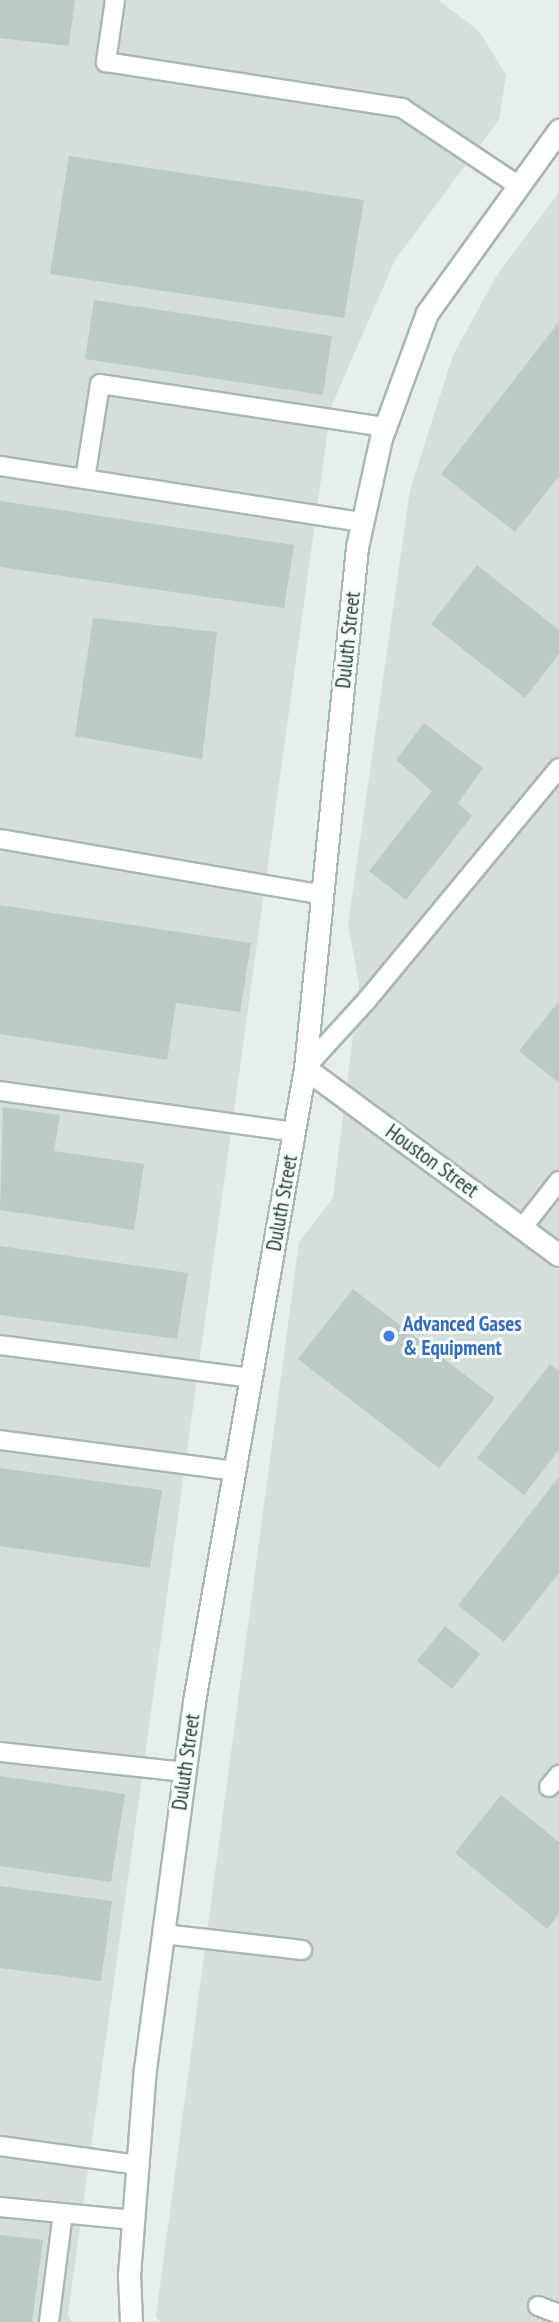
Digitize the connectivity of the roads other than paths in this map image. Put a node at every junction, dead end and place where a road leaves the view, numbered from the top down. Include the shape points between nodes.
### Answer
1 (115, 0) edge
2 (559, 130) edge
3 (519, 186) junction
4 (385, 427) junction
5 (0, 466) edge
6 (85, 479) junction
7 (363, 522) junction
8 (559, 768) edge
9 (0, 839) edge
10 (323, 895) junction
11 (305, 1068) junction
12 (0, 1091) edge
13 (294, 1132) junction
14 (559, 1181) edge
15 (523, 1228) junction
16 (559, 1255) edge
17 (0, 1345) edge
18 (251, 1377) junction
19 (0, 1440) edge
20 (235, 1471) junction
21 (0, 1752) edge
22 (185, 1772) junction
23 (163, 1934) junction
24 (302, 1950) dead end
25 (0, 2146) edge
26 (138, 2165) junction
27 (0, 2207) edge
28 (63, 2213) junction
29 (133, 2220) junction
30 (538, 2306) dead end
31 (559, 2314) edge
32 (49, 2322) edge
33 (131, 2322) edge

1 - 3 lane via 106,61 402,108
2 - 3 street, Duluth Street
3 - 4 street, Duluth Street via 427,313
4 - 6 lane via 100,384
4 - 7 street, Duluth Street
5 - 6 lane
6 - 7 lane
7 - 10 street, Duluth Street
8 - 11 lane
9 - 10 lane
10 - 11 street, Duluth Street
11 - 13 street, Duluth Street
11 - 15 street, Houston Street
12 - 13 lane
13 - 18 street, Duluth Street
14 - 15 lane
15 - 16 street, Houston Street
17 - 18 lane
18 - 20 street, Duluth Street
19 - 20 lane
20 - 22 street, Duluth Street
21 - 22 lane
22 - 23 street, Duluth Street
23 - 24 lane
23 - 26 street, Duluth Street
25 - 26 lane
26 - 29 street, Duluth Street
27 - 28 lane
28 - 29 lane
28 - 32 lane
29 - 33 street, Duluth Street
30 - 31 lane

